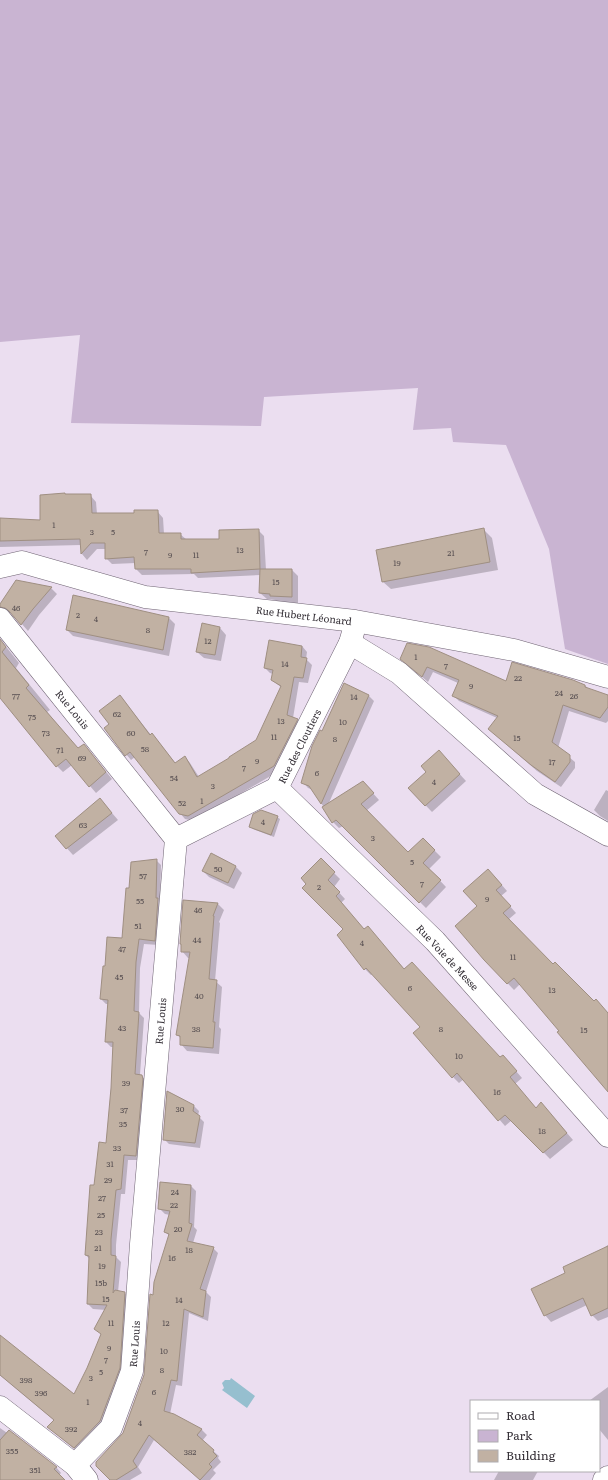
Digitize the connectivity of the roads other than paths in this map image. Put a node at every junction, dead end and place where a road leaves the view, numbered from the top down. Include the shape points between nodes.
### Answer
1 (0, 567) edge
2 (0, 619) edge
3 (355, 621) junction
4 (350, 643) junction
5 (608, 677) edge
6 (277, 788) junction
7 (608, 835) edge
8 (176, 839) junction
9 (608, 1136) edge
10 (0, 1407) edge
11 (81, 1472) edge
12 (608, 1477) edge
13 (604, 1480) edge

1 - 3 street, Rue Hubert Léonard via 22,562 145,597
2 - 8 street, Rue Louis
3 - 4 street, Rue des Cloutiers
3 - 5 street, Rue Hubert Léonard via 514,650
4 - 6 street, Rue des Cloutiers
4 - 7 street via 399,673 535,794
6 - 8 street, Rue des Cloutiers
6 - 9 street, Rue Voie de Messe via 435,941
8 - 11 street, Rue Louis via 132,1371 111,1428
10 - 11 street
12 - 13 street

